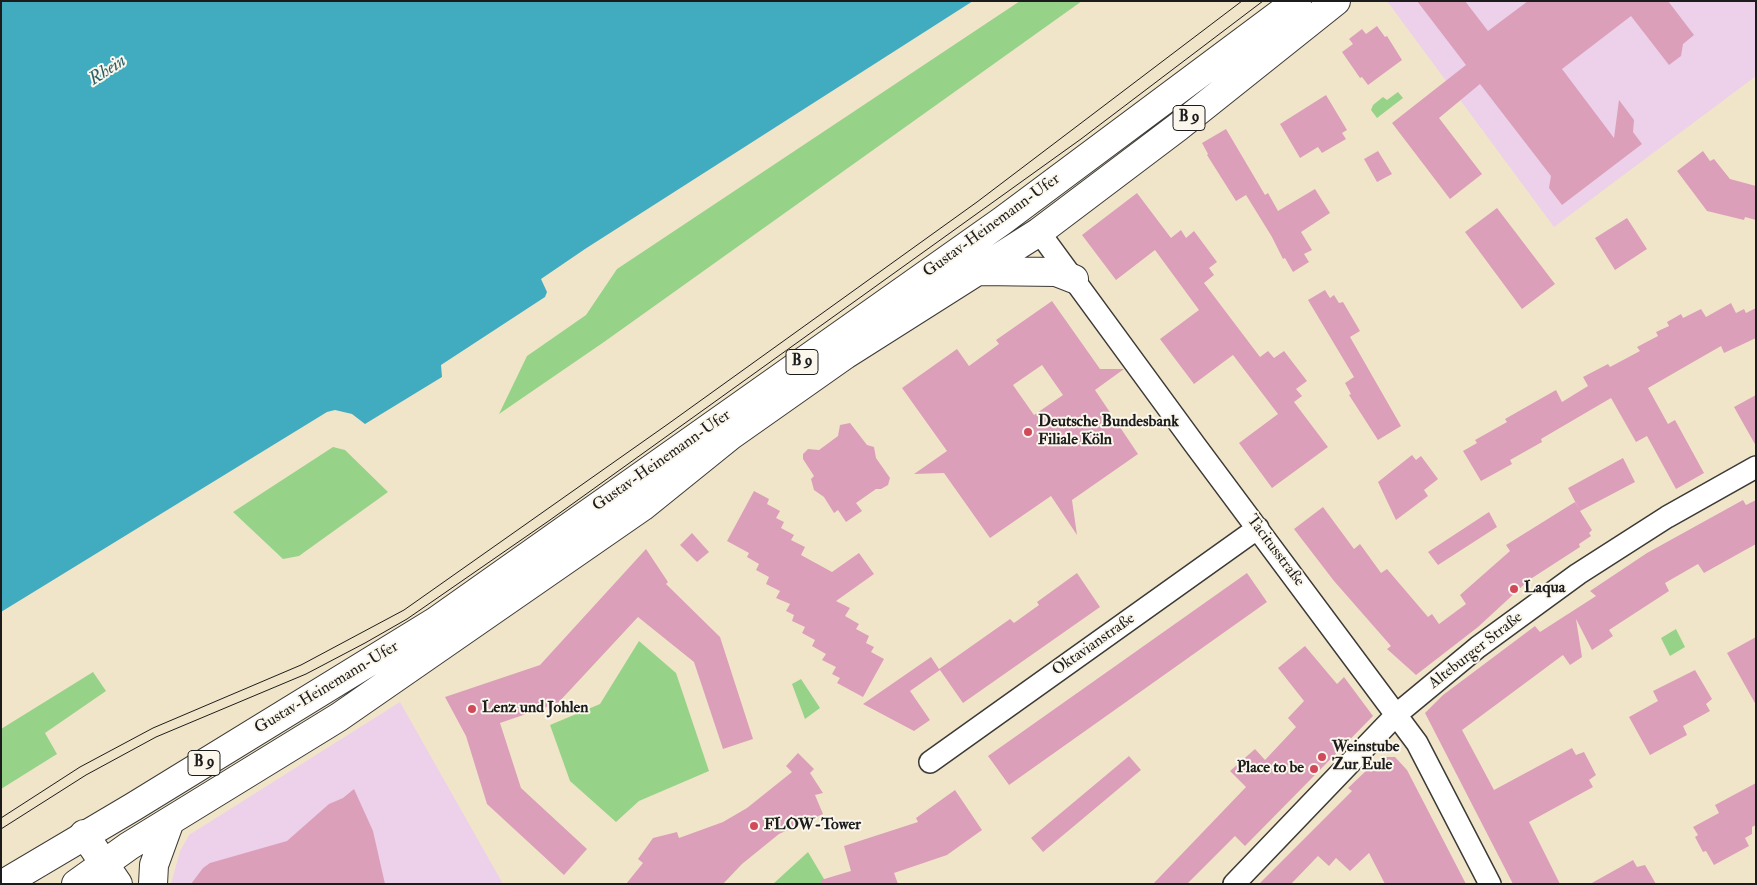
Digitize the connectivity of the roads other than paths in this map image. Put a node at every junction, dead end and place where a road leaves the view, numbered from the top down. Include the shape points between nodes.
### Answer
1 (1297, 1) edge
2 (1336, 1) edge
3 (1040, 232) junction
4 (981, 271) junction
5 (1074, 279) junction
6 (1756, 467) edge
7 (1258, 528) junction
8 (1397, 714) junction
9 (930, 762) dead end
10 (170, 821) junction
11 (84, 834) junction
12 (112, 874) edge
13 (3, 884) edge
14 (76, 884) edge
15 (153, 884) edge
16 (1234, 884) edge
17 (1490, 884) edge

1 - 11 main road, Gustav-Heinemann-Ufer / B 9 via 1002,221 436,620
2 - 3 main road, Gustav-Heinemann-Ufer / B 9
3 - 4 main road, Gustav-Heinemann-Ufer / B 9
3 - 5 street, Tacitusstraße
4 - 5 main road via 1056,272
4 - 10 main road, Gustav-Heinemann-Ufer / B 9 via 837,361 730,436 642,507 346,712
5 - 7 street, Tacitusstraße
6 - 8 street, Alteburger Straße via 1667,517 1578,574 1478,647
7 - 8 street, Tacitusstraße
7 - 9 street, Oktavianstraße
8 - 16 street, Alteburger Straße
8 - 17 street, Tacitusstraße via 1418,742
10 - 12 main road, Gustav-Heinemann-Ufer / B 9 via 129,846
10 - 15 main road via 154,865
11 - 12 main road
11 - 13 main road, Gustav-Heinemann-Ufer / B 9
12 - 14 main road, Gustav-Heinemann-Ufer / B 9

